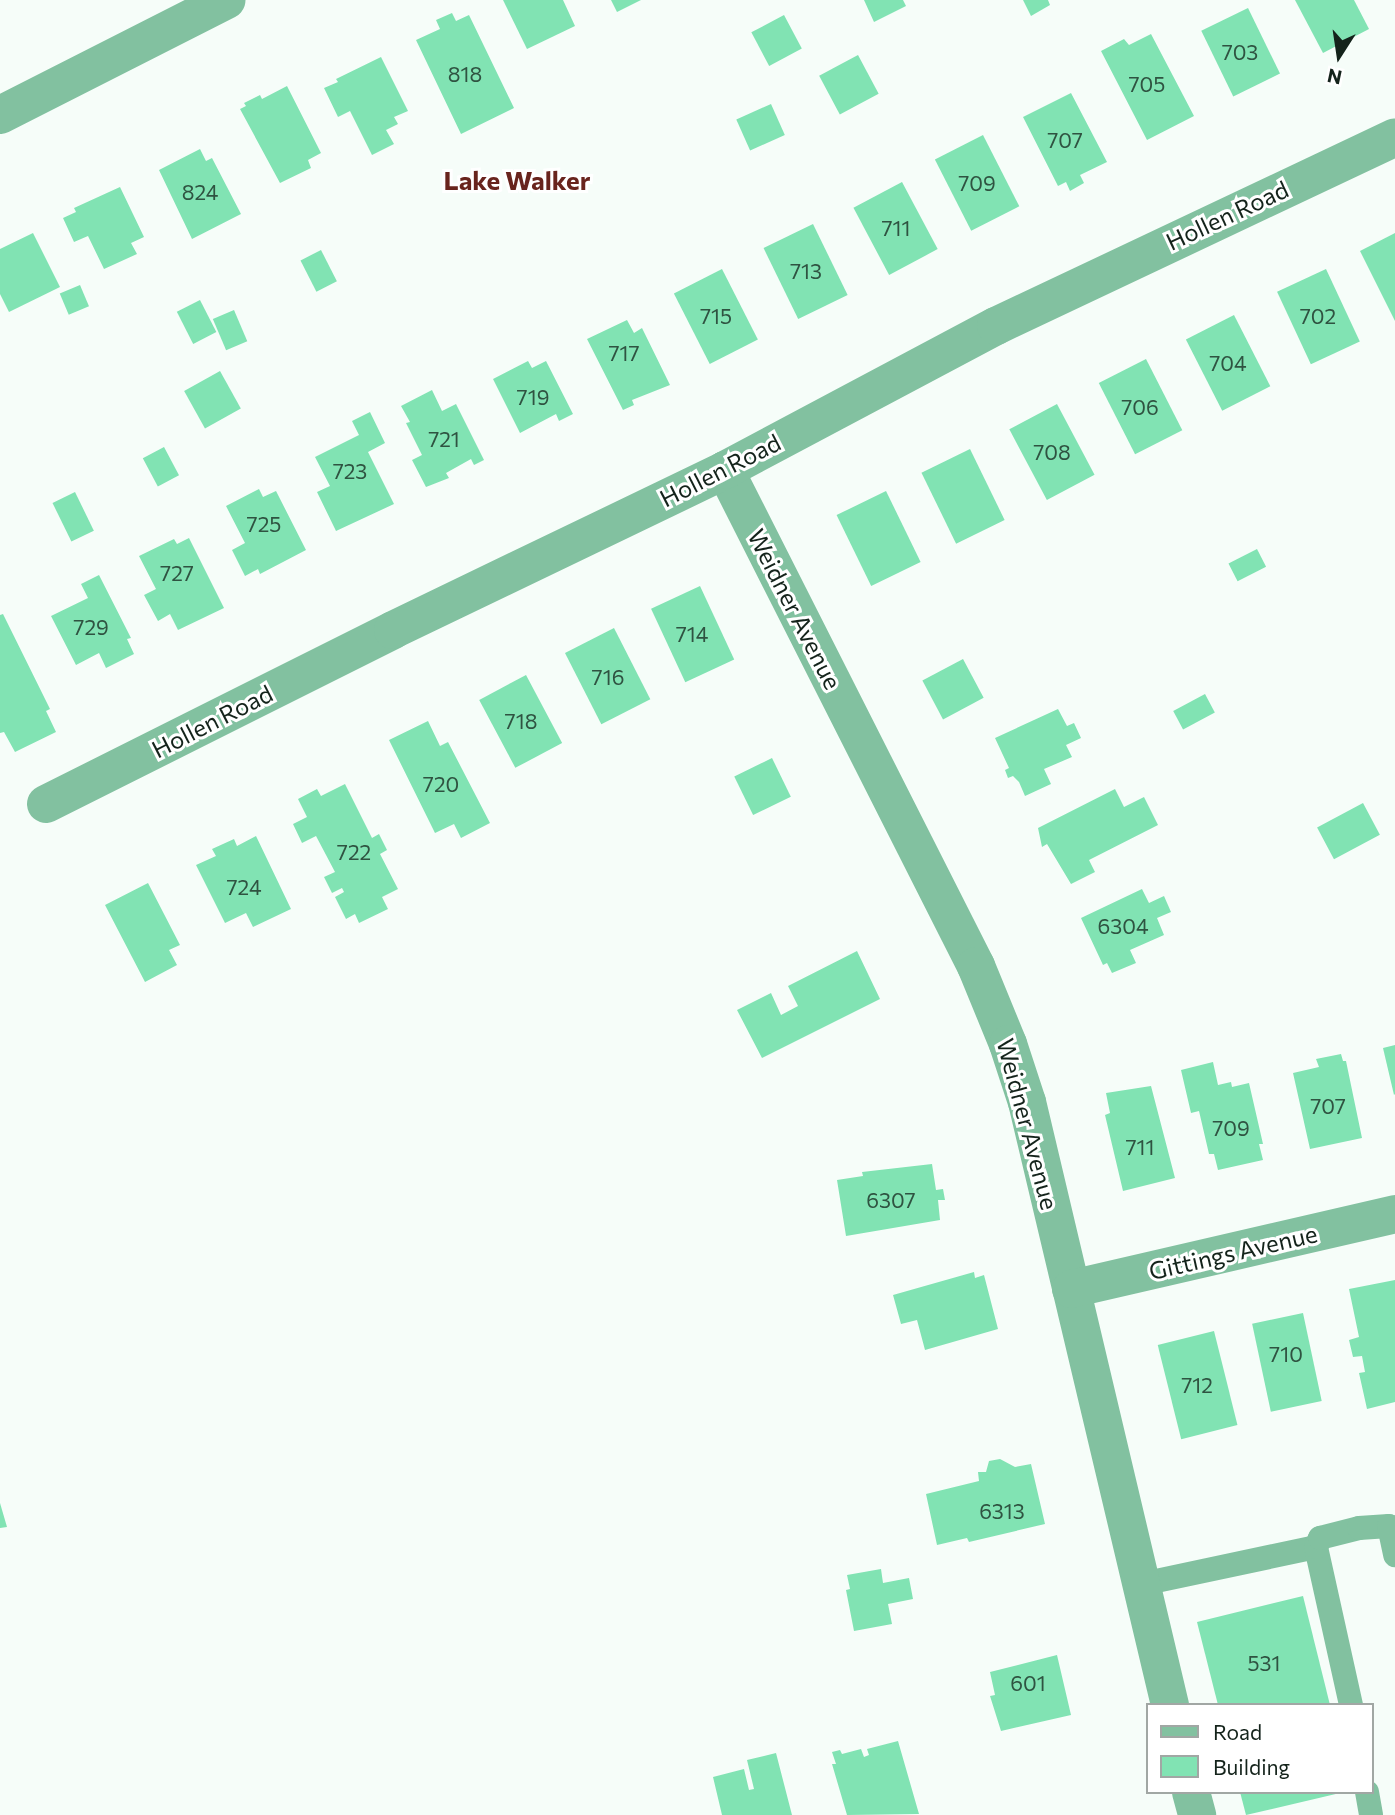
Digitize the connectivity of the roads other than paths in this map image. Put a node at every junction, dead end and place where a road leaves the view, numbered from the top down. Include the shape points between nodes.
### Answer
1 (227, 0) edge
2 (0, 115) edge
3 (1395, 137) edge
4 (725, 470) junction
5 (46, 804) dead end
6 (1395, 1214) edge
7 (1071, 1289) junction
8 (1315, 1547) junction
9 (1395, 1555) edge
10 (1142, 1584) junction
11 (1170, 1703) edge
12 (1352, 1703) edge
13 (1191, 1794) edge
14 (1367, 1794) edge
15 (1196, 1815) edge
16 (1371, 1815) edge

1 - 2 street
3 - 4 street, Hollen Road via 996,326
4 - 5 street, Hollen Road
4 - 7 street, Weidner Avenue via 976,966 1027,1102
6 - 7 street, Gittings Avenue
7 - 10 street, Weidner Avenue
8 - 9 lane via 1320,1538 1389,1526
8 - 10 lane
8 - 12 lane
10 - 11 street, Weidner Avenue
13 - 15 street
14 - 16 lane

